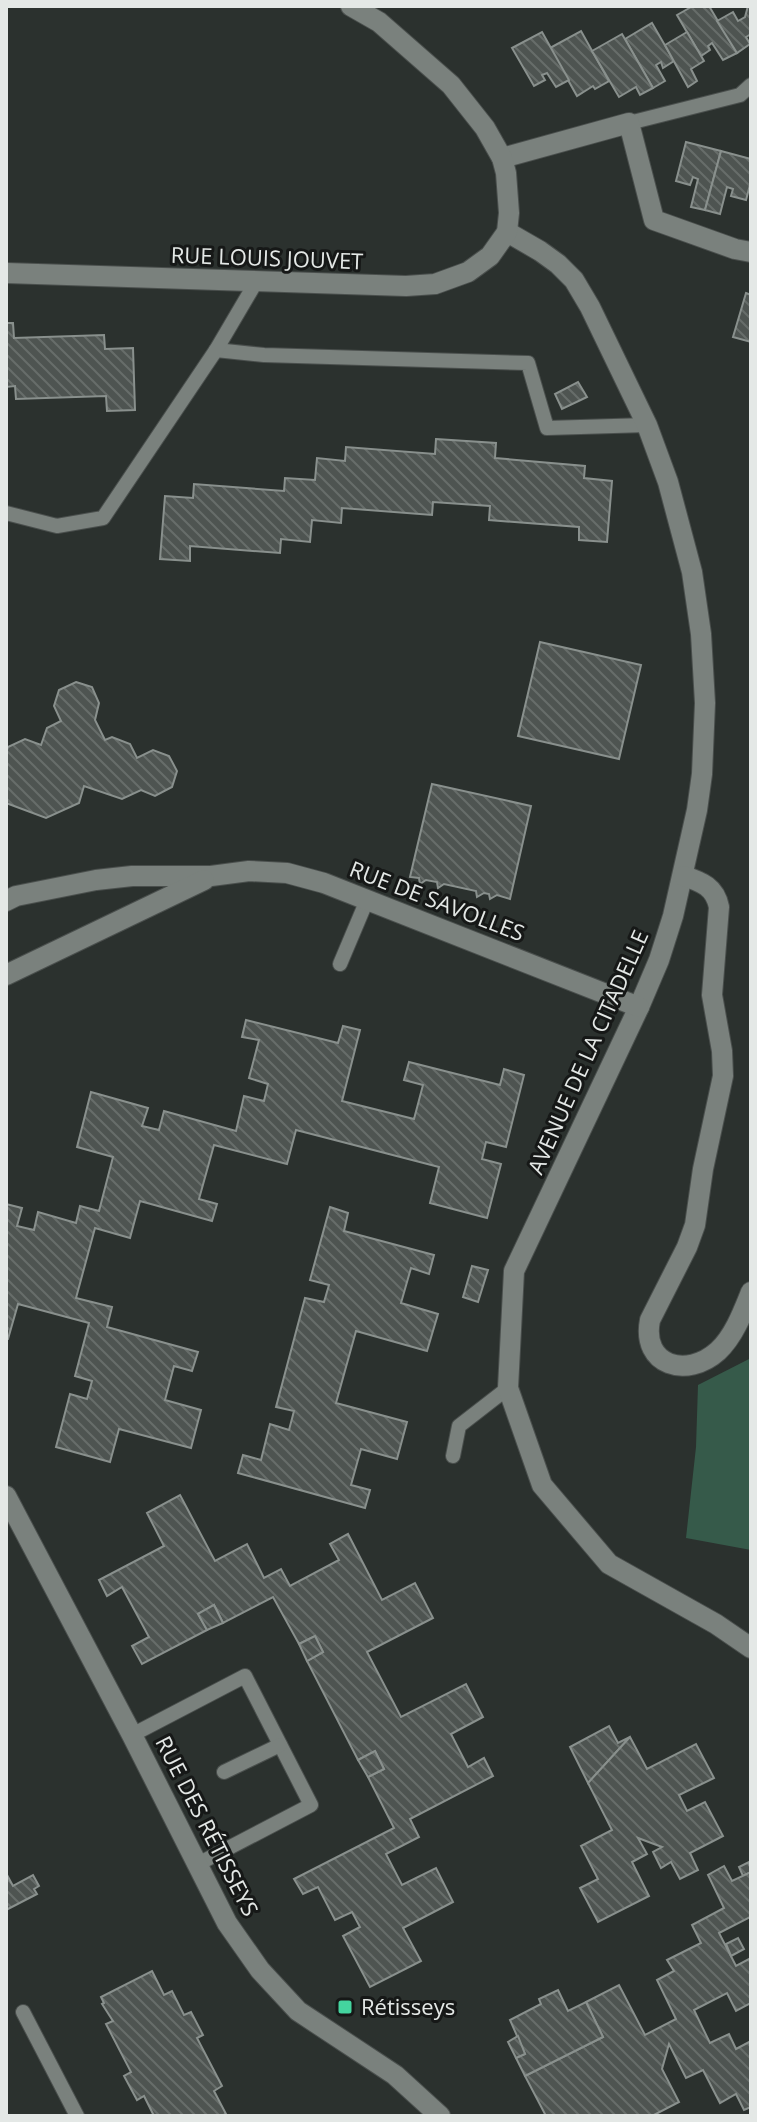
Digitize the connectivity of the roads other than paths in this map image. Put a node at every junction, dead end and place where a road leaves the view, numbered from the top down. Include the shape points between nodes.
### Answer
1 (351, 6) edge
2 (751, 85) edge
3 (629, 123) junction
4 (502, 158) junction
5 (507, 232) junction
6 (751, 252) edge
7 (6, 273) edge
8 (256, 282) junction
9 (216, 350) junction
10 (647, 425) junction
11 (6, 513) edge
12 (211, 876) junction
13 (684, 876) junction
14 (367, 900) junction
15 (6, 901) edge
16 (340, 964) dead end
17 (6, 975) edge
18 (639, 1007) junction
19 (751, 1292) edge
20 (508, 1388) junction
21 (453, 1456) dead end
22 (6, 1496) edge
23 (751, 1648) edge
24 (132, 1735) junction
25 (280, 1745) junction
26 (224, 1772) dead end
27 (198, 1864) junction
28 (23, 2012) dead end
29 (77, 2116) edge
30 (440, 2116) edge

1 - 4 street via 379,22 451,85
2 - 3 lane via 740,95
3 - 4 street
3 - 6 street via 654,220
4 - 5 street via 509,193
5 - 8 street, RUE LOUIS JOUVET via 490,256 468,272 435,284
5 - 10 street, AVENUE DE LA CITADELLE via 574,280
7 - 8 street, RUE LOUIS JOUVET
8 - 9 lane
9 - 10 lane via 528,363 547,428
9 - 11 lane via 103,518 57,526
10 - 13 street, AVENUE DE LA CITADELLE via 684,541 701,634 702,774
12 - 14 street, RUE DE SAVOLLES via 287,873
12 - 15 street, RUE DE SAVOLLES via 96,880
12 - 17 street, RUE DE SAVOLLES
13 - 18 street, AVENUE DE LA CITADELLE
13 - 19 street via 703,882 718,899 712,995 723,1076 695,1225 650,1320 647,1333 656,1355 681,1366 708,1359 728,1339
14 - 16 lane
14 - 18 street, RUE DE SAVOLLES
18 - 20 street, AVENUE DE LA CITADELLE via 514,1271
20 - 21 lane via 459,1426
20 - 23 street, AVENUE DE LA CITADELLE via 542,1485 609,1564
22 - 24 street, RUE DES RÉTISSEYS
24 - 25 lane via 245,1676
24 - 27 street, RUE DES RÉTISSEYS
25 - 26 lane
25 - 27 lane via 311,1805
27 - 30 street, RUE DES RÉTISSEYS via 227,1923 298,2011 395,2075
28 - 29 lane

